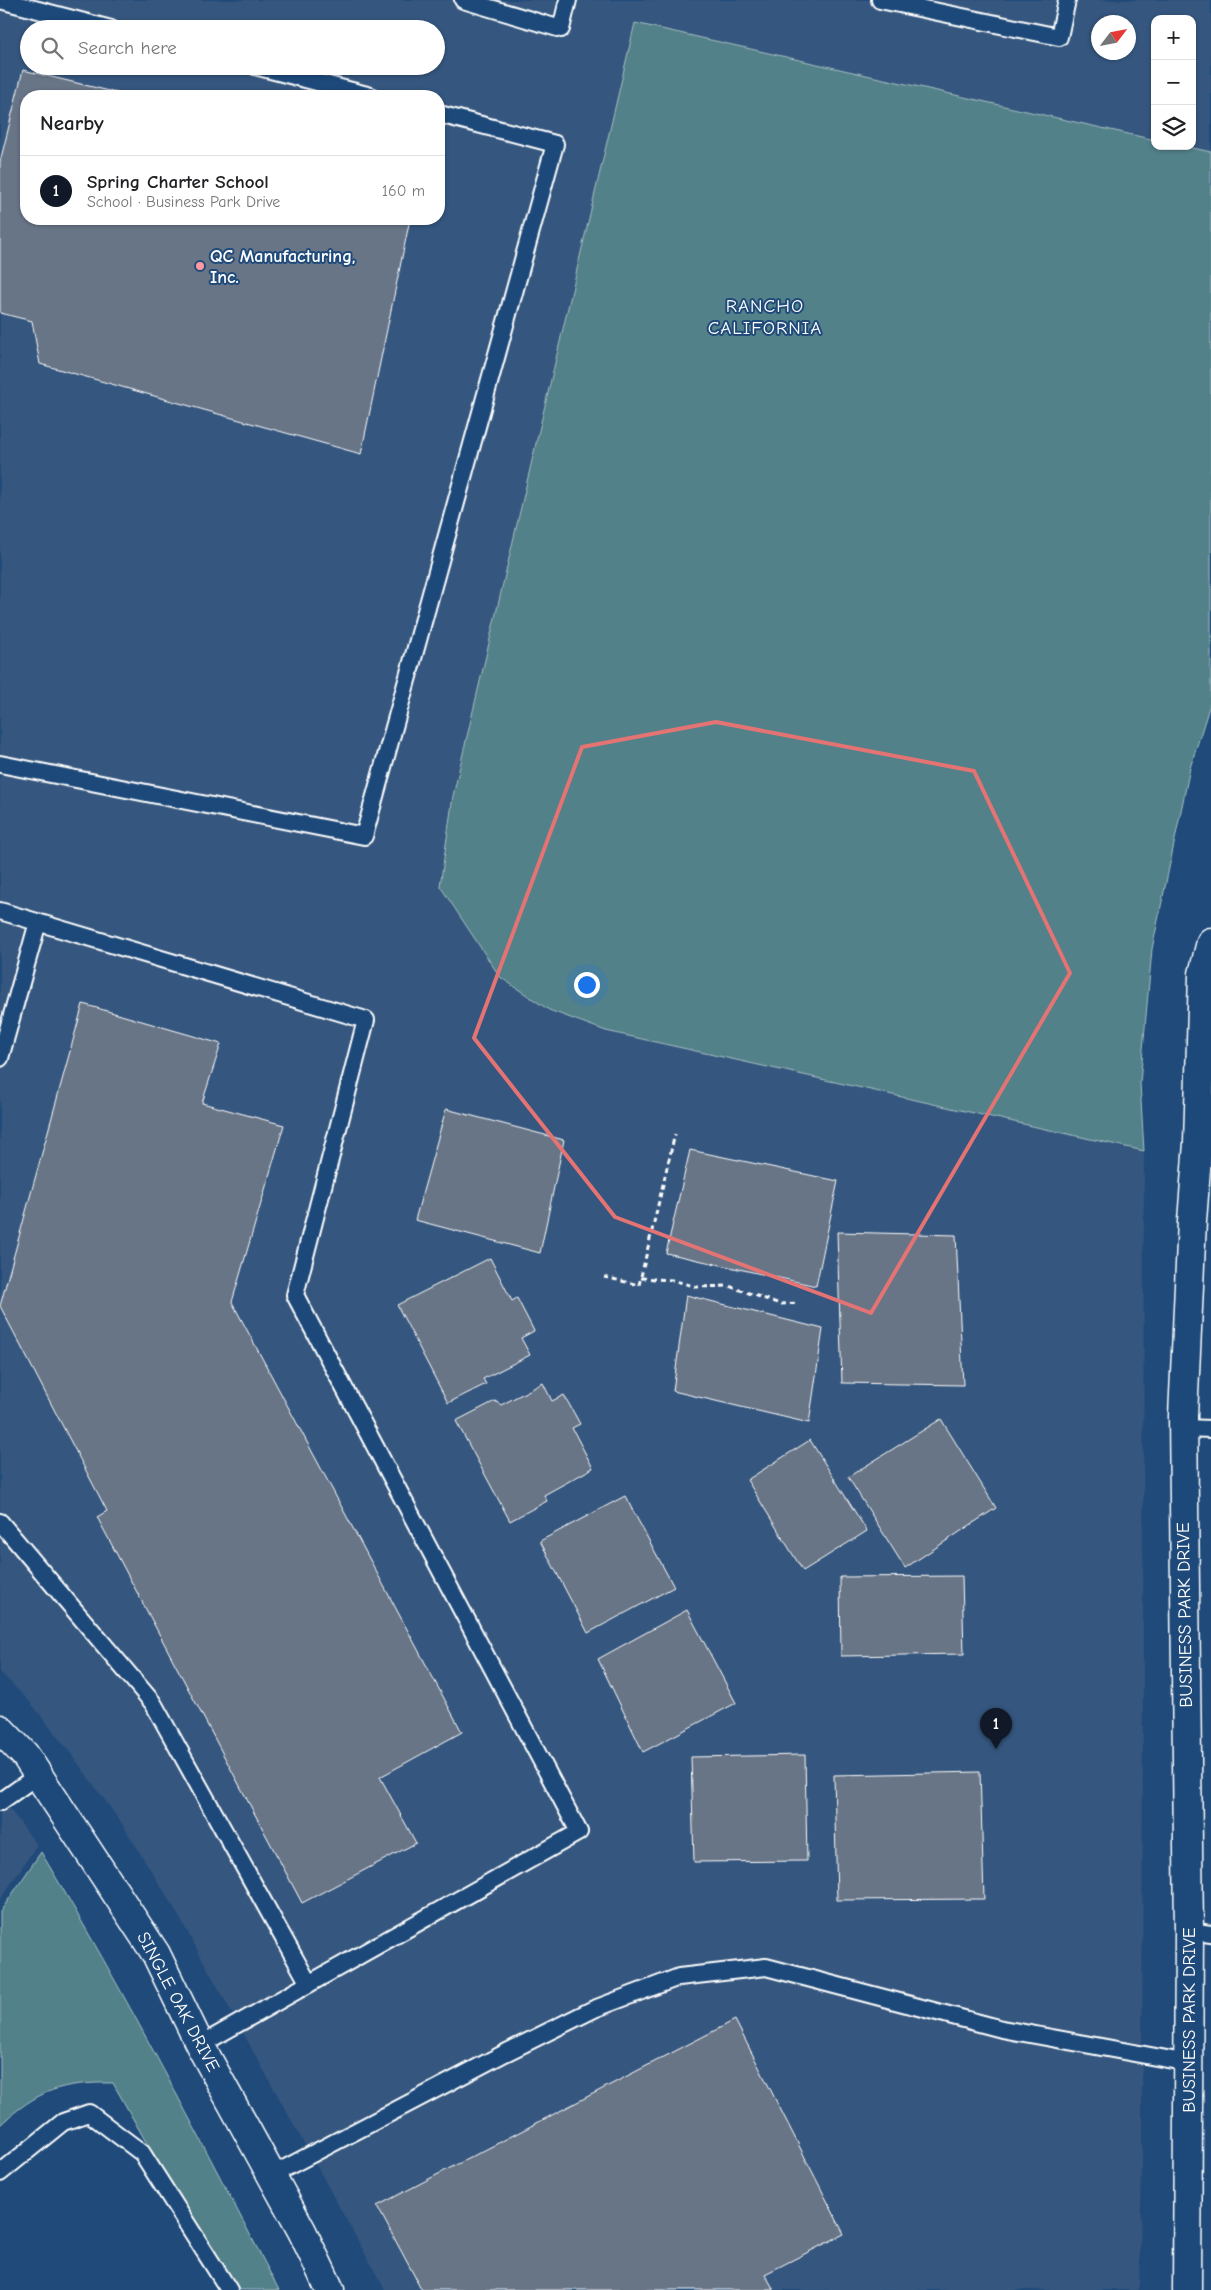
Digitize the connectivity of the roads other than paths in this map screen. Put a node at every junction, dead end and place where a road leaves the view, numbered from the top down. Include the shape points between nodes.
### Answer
1 (0, 0) edge
2 (463, 0) edge
3 (568, 0) edge
4 (880, 0) edge
5 (1067, 0) edge
6 (77, 20) edge
7 (290, 75) edge
8 (348, 90) edge
9 (445, 116) edge
10 (0, 764) edge
11 (0, 911) edge
12 (38, 922) junction
13 (1211, 942) edge
14 (0, 1058) edge
15 (1204, 1143) edge
16 (1184, 1428) junction
17 (1211, 1429) edge
18 (0, 1522) edge
19 (0, 1729) edge
20 (38, 1775) junction
21 (0, 1802) edge
22 (1200, 1933) edge
23 (309, 1984) junction
24 (200, 2045) junction
25 (1189, 2063) junction
26 (0, 2173) edge
27 (272, 2175) junction
28 (229, 2290) edge
29 (330, 2290) edge
30 (1187, 2290) edge

1 - 6 lane
2 - 3 lane via 561,29
4 - 5 lane via 1059,37
7 - 8 lane
9 - 10 lane via 555,144 364,836
11 - 12 lane
12 - 14 lane
12 - 23 lane via 366,1020 295,1294 579,1832
13 - 15 street, BUSINESS PARK DRIVE via 1203,974
15 - 16 street, BUSINESS PARK DRIVE via 1192,1221
16 - 17 lane
16 - 22 street, BUSINESS PARK DRIVE
18 - 23 lane via 153,1702
19 - 20 street, SINGLE OAK DRIVE via 25,1755
20 - 21 lane
20 - 24 street, SINGLE OAK DRIVE via 156,1954
22 - 25 street, BUSINESS PARK DRIVE
23 - 24 lane
24 - 27 street, SINGLE OAK DRIVE
25 - 27 lane via 1009,2031 766,1967 678,1977 594,2009
25 - 30 street, BUSINESS PARK DRIVE
26 - 28 lane via 63,2122 89,2113 142,2153
27 - 29 street, SINGLE OAK DRIVE

